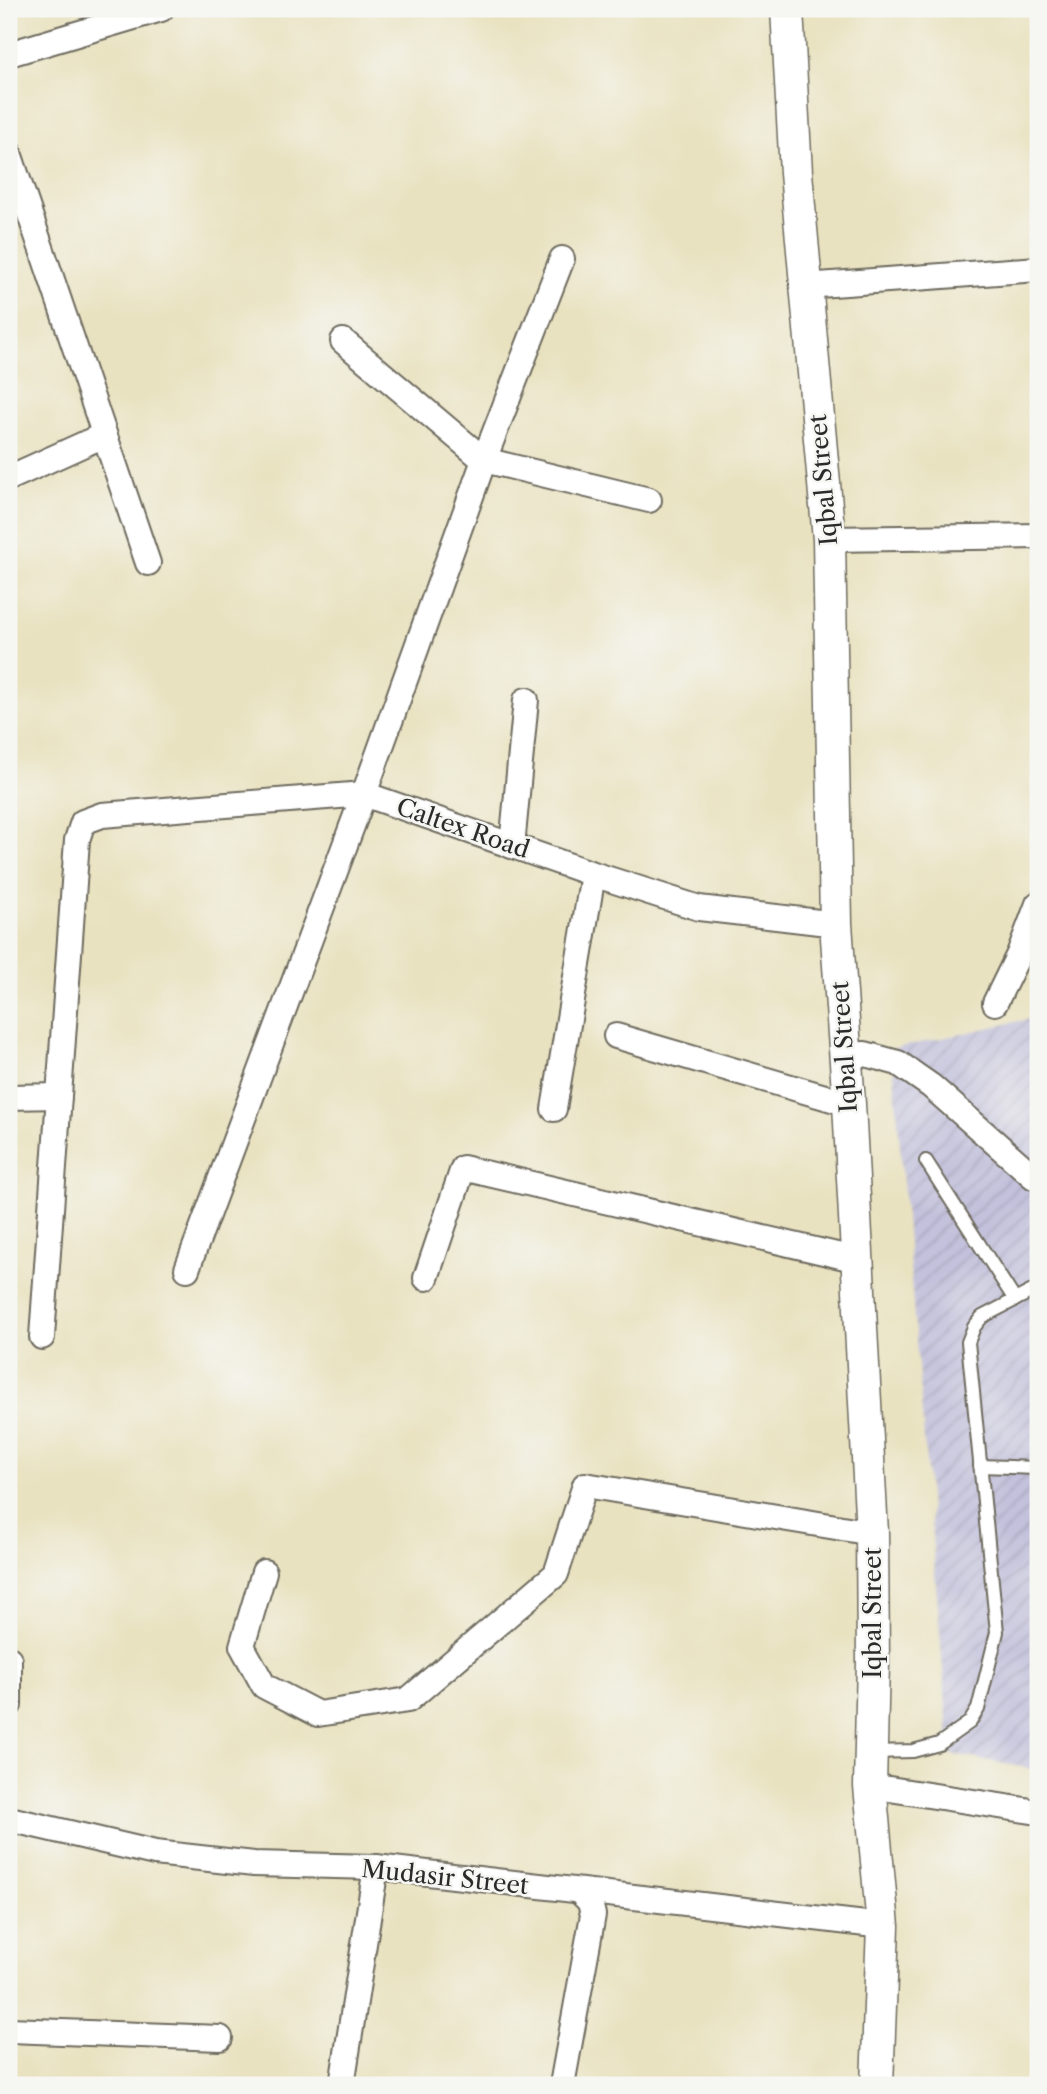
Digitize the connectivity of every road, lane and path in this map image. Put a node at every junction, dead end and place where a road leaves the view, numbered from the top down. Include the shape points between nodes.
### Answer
1 (161, 9) edge
2 (788, 9) edge
3 (95, 18) edge
4 (9, 54) edge
5 (9, 153) edge
6 (562, 259) dead end
7 (1038, 269) edge
8 (805, 286) junction
9 (343, 341) dead end
10 (104, 435) junction
11 (484, 460) junction
12 (9, 478) edge
13 (649, 500) dead end
14 (1038, 536) edge
15 (829, 539) junction
16 (148, 563) dead end
17 (526, 700) dead end
18 (364, 794) junction
19 (512, 846) junction
20 (593, 874) junction
21 (1038, 904) edge
22 (836, 924) junction
23 (995, 1003) dead end
24 (616, 1036) dead end
25 (845, 1055) junction
26 (59, 1096) junction
27 (9, 1097) edge
28 (849, 1104) junction
29 (554, 1109) dead end
30 (926, 1161) dead end
31 (1038, 1177) edge
32 (858, 1260) junction
33 (187, 1269) dead end
34 (426, 1278) dead end
35 (1038, 1288) edge
36 (1015, 1300) junction
37 (42, 1337) dead end
38 (981, 1466) junction
39 (1038, 1468) edge
40 (872, 1533) junction
41 (264, 1572) dead end
42 (9, 1659) edge
43 (9, 1705) edge
44 (871, 1752) junction
45 (870, 1786) junction
46 (1038, 1812) edge
47 (9, 1819) edge
48 (376, 1867) junction
49 (580, 1892) junction
50 (883, 1926) junction
51 (9, 2030) edge
52 (219, 2038) dead end
53 (342, 2085) edge
54 (562, 2085) edge
55 (877, 2085) edge

1 - 3 street
2 - 8 street, Iqbal Street
3 - 4 street
5 - 10 street
6 - 11 street
7 - 8 street
8 - 15 street, Iqbal Street
9 - 11 street
10 - 12 street
10 - 16 street
11 - 13 street
11 - 18 street
14 - 15 street
15 - 22 street, Iqbal Street
17 - 19 street
18 - 19 street, Caltex Road
18 - 26 street, Caltex Road via 102,816 83,822 77,840
18 - 33 street
19 - 20 street, Caltex Road
20 - 22 street, Caltex Road via 699,908
20 - 29 street
21 - 23 street
22 - 25 street, Iqbal Street
24 - 28 street
25 - 28 street, Iqbal Street
25 - 31 street via 865,1054 898,1063
26 - 27 street
26 - 37 street
28 - 32 street, Iqbal Street
30 - 36 lane
32 - 34 street via 463,1168
32 - 40 street, Iqbal Street
35 - 36 lane
36 - 38 lane via 982,1317 968,1342
38 - 39 lane
38 - 44 lane via 997,1632 978,1709 970,1722 939,1744 913,1751
40 - 41 street via 585,1485 556,1574 408,1700 318,1714 264,1686 242,1646
40 - 44 street, Iqbal Street
42 - 43 street
44 - 45 street, Iqbal Street
45 - 46 street
45 - 50 street, Iqbal Street
47 - 48 street, Mudasir Street via 155,1853 254,1864
48 - 49 street, Mudasir Street
48 - 53 street
49 - 50 street, Mudasir Street
49 - 54 street via 590,1902 593,1915
50 - 55 street, Iqbal Street
51 - 52 street

